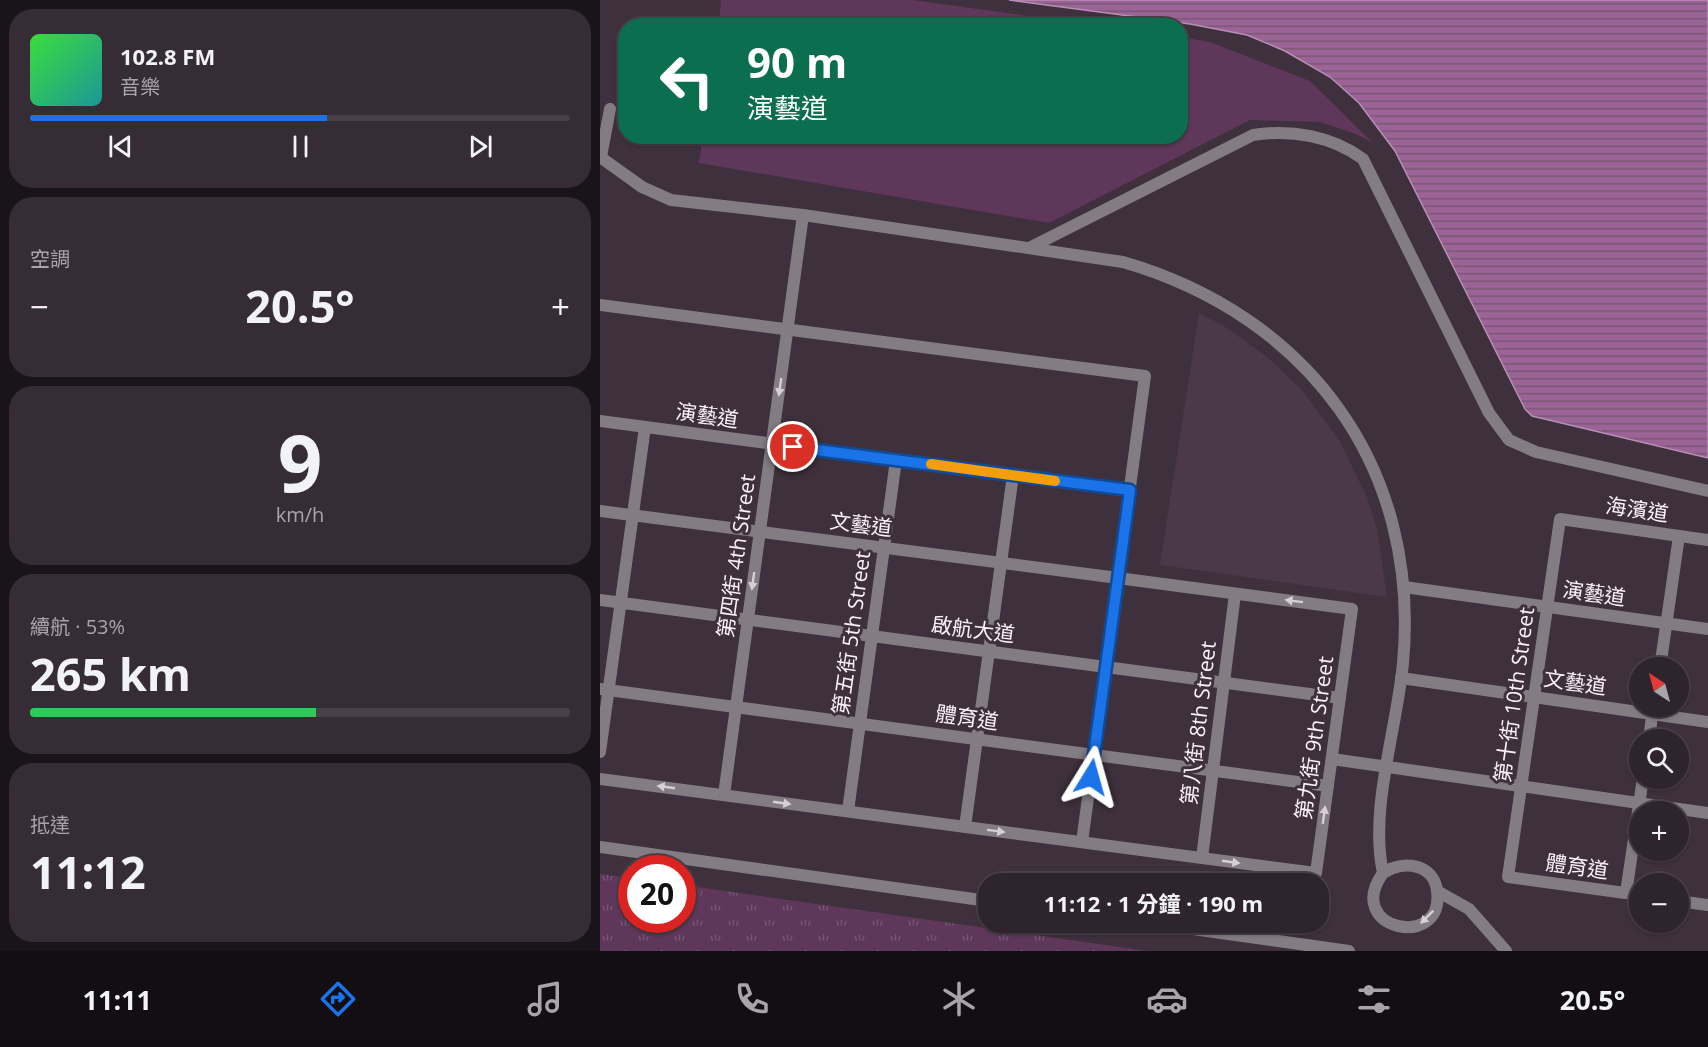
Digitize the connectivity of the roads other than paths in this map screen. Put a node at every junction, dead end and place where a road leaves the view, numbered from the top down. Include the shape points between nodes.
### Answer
1 (610, 109) dead end
2 (601, 157) edge
3 (803, 215) junction
4 (1029, 248) junction
5 (600, 305) edge
6 (788, 329) junction
7 (600, 421) edge
8 (645, 427) junction
9 (772, 444) junction
10 (896, 460) junction
11 (1013, 475) junction
12 (1130, 490) junction
13 (1708, 491) edge
14 (600, 511) edge
15 (632, 515) junction
16 (1560, 519) joint
17 (760, 532) junction
18 (1679, 536) junction
19 (1708, 540) edge
20 (884, 548) junction
21 (1001, 563) junction
22 (1118, 578) junction
23 (1404, 587) junction
24 (1235, 594) junction
25 (600, 600) edge
26 (621, 603) junction
27 (1547, 607) junction
28 (1352, 609) joint
29 (748, 620) junction
30 (1666, 624) junction
31 (1708, 629) edge
32 (872, 636) junction
33 (989, 652) junction
34 (1661, 657) edge
35 (1106, 667) junction
36 (1401, 678) junction
37 (1224, 682) junction
38 (604, 690) edge
39 (1534, 697) junction
40 (1340, 698) junction
41 (736, 707) junction
42 (1629, 707) edge
43 (1685, 717) edge
44 (1708, 722) edge
45 (860, 724) junction
46 (977, 739) junction
47 (600, 752) edge
48 (1094, 755) junction
49 (1332, 759) junction
50 (1388, 767) junction
51 (1213, 771) junction
52 (600, 779) edge
53 (1328, 786) junction
54 (1521, 786) junction
55 (724, 795) junction
56 (1629, 802) edge
57 (1689, 811) edge
58 (848, 812) junction
59 (1708, 813) edge
60 (965, 827) junction
61 (1082, 842) junction
62 (600, 847) edge
63 (1202, 858) junction
64 (1631, 861) edge
65 (1383, 873) junction
66 (1508, 877) joint
67 (1437, 891) junction
68 (1626, 893) junction
69 (1629, 893) edge
70 (978, 900) edge
71 (1689, 902) edge
72 (1708, 905) edge
73 (1221, 933) edge
74 (1349, 951) edge
75 (1506, 951) edge

1 - 2 street
2 - 3 street via 642,187 671,200
3 - 4 street
3 - 6 street, 第四街 4th Street
4 - 13 street via 1252,135 1288,133 1332,142 1363,159 1489,413 1509,440 1536,452
4 - 23 street via 1156,271 1219,300 1275,339 1325,390 1365,452 1392,520
5 - 6 street
6 -> 9 street, 第四街 4th Street
6 - 12 street via 1145,376
7 - 8 street, 演藝道
8 - 9 street, 演藝道
8 - 15 street
9 - 10 street, 演藝道
9 - 17 street, 第四街 4th Street
10 - 11 street, 演藝道
10 - 20 street, 第五街 5th Street
11 - 12 street, 演藝道
11 - 21 street
12 - 22 street
14 - 15 street, 文藝道
15 - 17 street, 文藝道
15 - 26 street
16 - 18 street, 海濱道
16 - 27 street, 第十街 10th Street
17 - 20 street, 文藝道
17 -> 29 street, 第四街 4th Street
18 - 19 street, 海濱道
18 - 30 street
20 - 21 street, 文藝道
20 - 32 street, 第五街 5th Street
21 - 22 street, 文藝道
21 - 33 street
22 - 24 street, 文藝道
22 - 35 street
23 - 27 street, 演藝道
23 - 36 street via 1406,628
28 -> 24 street, 文藝道
24 - 37 street, 第八街 8th Street
25 - 26 street, 啟航大道
26 - 29 street, 啟航大道
26 - 38 street
27 - 30 street, 演藝道
27 - 39 street, 第十街 10th Street
28 - 40 street, 第九街 9th Street
29 - 32 street, 啟航大道
29 - 41 street, 第四街 4th Street
30 - 31 street, 演藝道
30 - 34 street
32 - 33 street, 啟航大道
32 - 45 street, 第五街 5th Street
33 - 35 street, 啟航大道
33 - 46 street
35 - 37 street, 啟航大道
35 - 48 street
36 - 39 street, 文藝道
36 - 50 street
37 - 40 street, 啟航大道
37 - 51 street, 第八街 8th Street
38 - 41 street, 體育道
38 - 47 street
39 - 42 street, 文藝道
39 - 54 street, 第十街 10th Street
40 - 49 street, 第九街 9th Street
41 - 45 street, 體育道
41 - 55 street, 第四街 4th Street
43 - 44 street, 文藝道
45 - 46 street, 體育道
45 - 58 street, 第五街 5th Street
46 - 48 street, 體育道
46 - 60 street
48 - 51 street, 體育道
48 - 61 street
49 - 50 street
49 - 53 street, 第九街 9th Street
50 - 54 street
50 - 65 street via 1378,833
51 - 53 street, 體育道
51 - 63 street, 第八街 8th Street
55 -> 52 street
63 -> 53 street, 第九街 9th Street via 1316,873
54 - 56 street
54 - 66 street, 第十街 10th Street
55 -> 58 street
57 - 59 street
58 - 60 street
60 -> 61 street
61 - 63 street
62 - 70 street
64 - 68 street
65 - 67 street via 1398,865 1416,866 1430,876
67 -> 65 street via 1433,912 1426,921 1406,928 1395,927 1386,922 1374,904 1376,882
66 - 68 street, 體育道
67 - 75 street via 1468,909
68 - 69 street, 體育道
71 - 72 street
73 - 74 street

